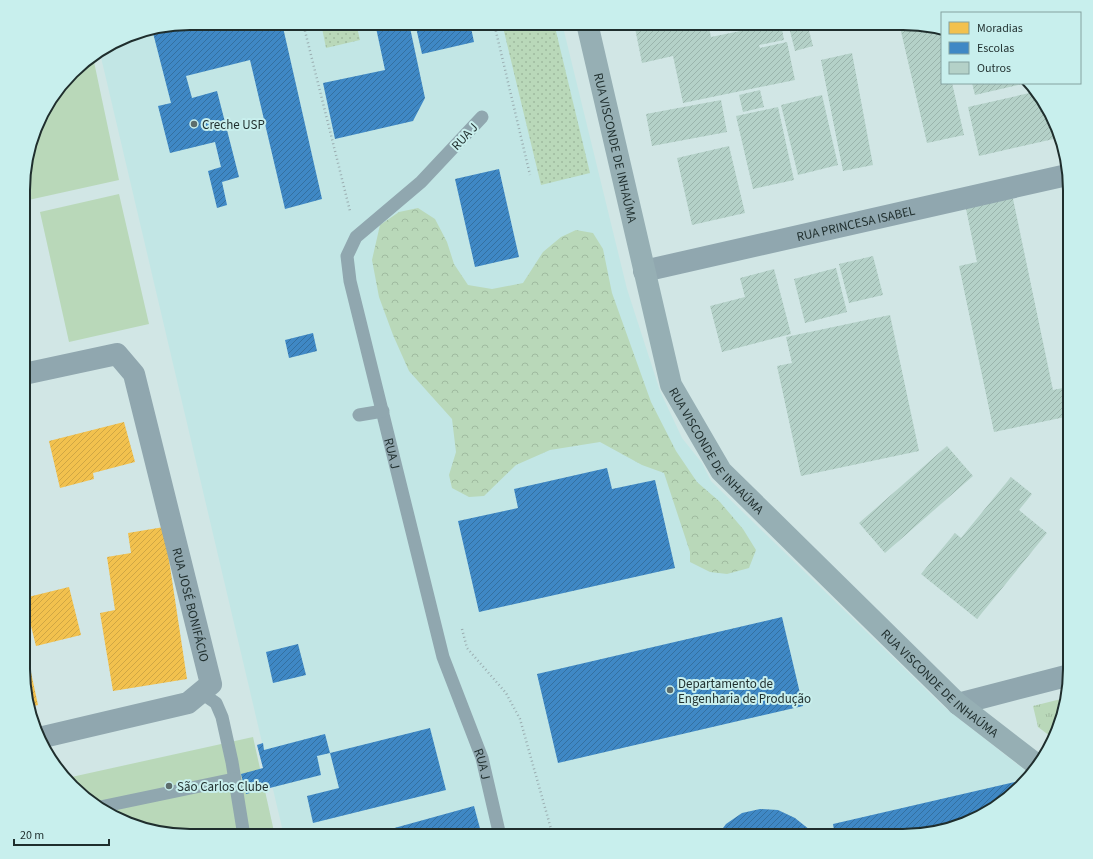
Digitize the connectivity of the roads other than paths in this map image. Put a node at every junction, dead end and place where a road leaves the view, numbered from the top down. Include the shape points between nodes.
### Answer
1 (589, 30) edge
2 (482, 116) dead end
3 (1063, 176) edge
4 (644, 271) junction
5 (30, 373) edge
6 (383, 411) junction
7 (359, 415) dead end
8 (1063, 677) edge
9 (200, 692) junction
10 (958, 704) junction
11 (45, 737) edge
12 (1033, 762) edge
13 (234, 779) junction
14 (106, 806) edge
15 (243, 829) edge
16 (498, 829) edge

1 - 4 main road, RUA VISCONDE DE INHAÚMA
2 - 6 lane, RUA J via 421,182 356,237 346,256
3 - 4 street, RUA PRINCESA ISABEL
4 - 10 main road, RUA VISCONDE DE INHAÚMA via 671,385 721,471
5 - 9 street, RUA JOSÉ BONIFÁCIO via 117,354 134,374 211,684
6 - 7 lane
6 - 16 lane, RUA J via 443,657 482,758
8 - 10 street
9 - 11 street, RUA JOSÉ BONIFÁCIO via 188,703
9 - 13 lane via 216,703 222,717
10 - 12 main road, RUA VISCONDE DE INHAÚMA
13 - 14 lane
13 - 15 lane

